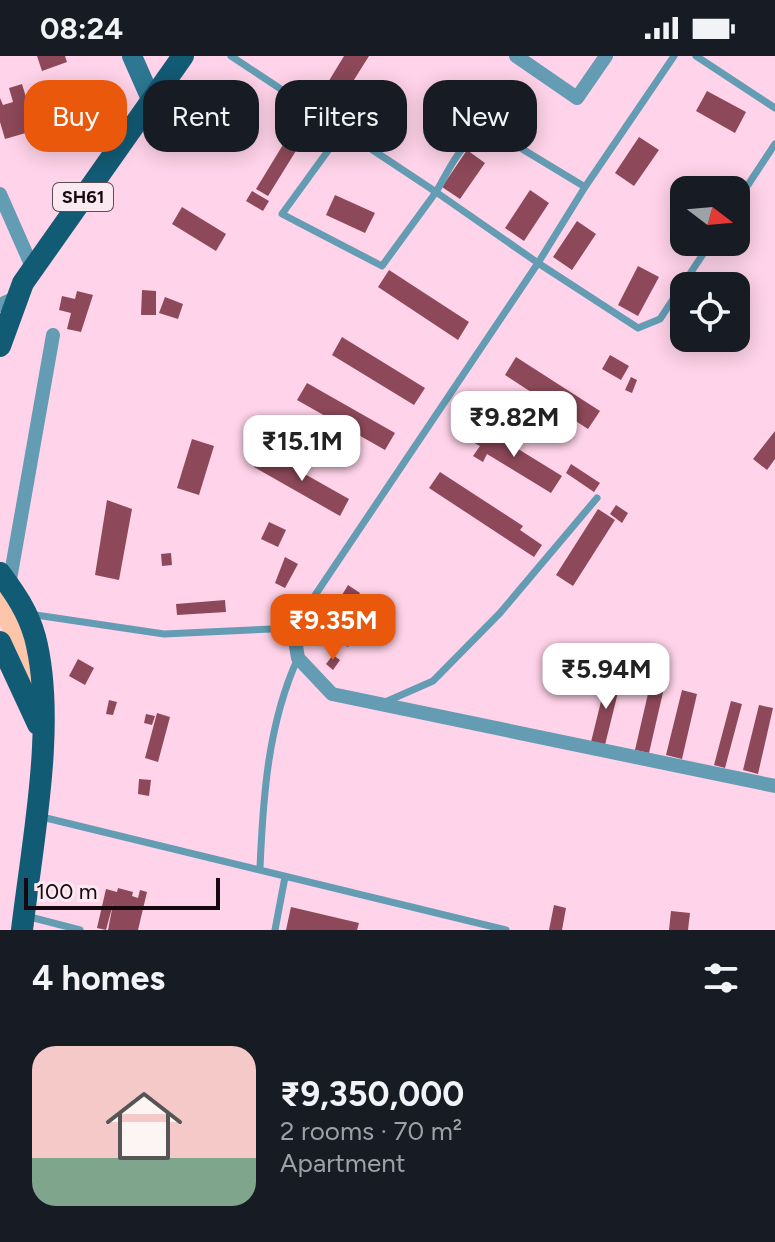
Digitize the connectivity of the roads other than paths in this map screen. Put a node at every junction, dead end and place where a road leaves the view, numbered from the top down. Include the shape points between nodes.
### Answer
1 (132, 56) edge
2 (183, 56) edge
3 (231, 56) edge
4 (516, 56) edge
5 (606, 56) edge
6 (674, 56) edge
7 (696, 56) edge
8 (165, 80) edge
9 (143, 81) edge
10 (275, 85) edge
11 (775, 108) edge
12 (143, 111) edge
13 (775, 144) edge
14 (327, 152) edge
15 (376, 152) edge
16 (750, 182) edge
17 (585, 187) junction
18 (436, 192) junction
19 (0, 194) edge
20 (702, 256) edge
21 (538, 263) junction
22 (33, 269) junction
23 (7, 301) edge
24 (53, 335) dead end
25 (0, 346) edge
26 (597, 498) dead end
27 (4, 579) edge
28 (26, 613) junction
29 (293, 628) junction
30 (0, 642) edge
31 (298, 658) junction
32 (381, 704) junction
33 (41, 733) junction
34 (775, 786) edge
35 (36, 816) junction
36 (260, 868) junction
37 (285, 877) junction
38 (23, 923) edge
39 (80, 930) edge
40 (275, 930) edge
41 (506, 930) edge

1 - 9 street
2 - 8 main road, SH61
3 - 10 lane
4 - 5 street via 577,98
6 - 17 lane
7 - 11 lane
12 - 22 main road, SH61
13 - 16 lane
14 - 18 lane via 282,214 382,266
15 - 18 lane
17 - 18 lane via 491,130 467,142
17 - 21 lane
18 - 21 lane
19 - 22 street
20 - 21 lane via 660,319 638,328
21 - 29 lane
22 - 23 main road, SH61
23 - 25 main road, SH61
24 - 27 street
26 - 32 lane via 500,613 433,681
27 - 28 main road
28 - 29 lane via 164,634
28 - 33 main road via 39,656
29 - 31 street
30 - 33 main road
31 - 32 street via 332,694
31 - 36 lane via 282,694 263,803
32 - 34 street
33 - 35 main road
35 - 36 lane
35 - 38 main road
36 - 37 lane
37 - 40 lane
37 - 41 lane
38 - 39 lane

